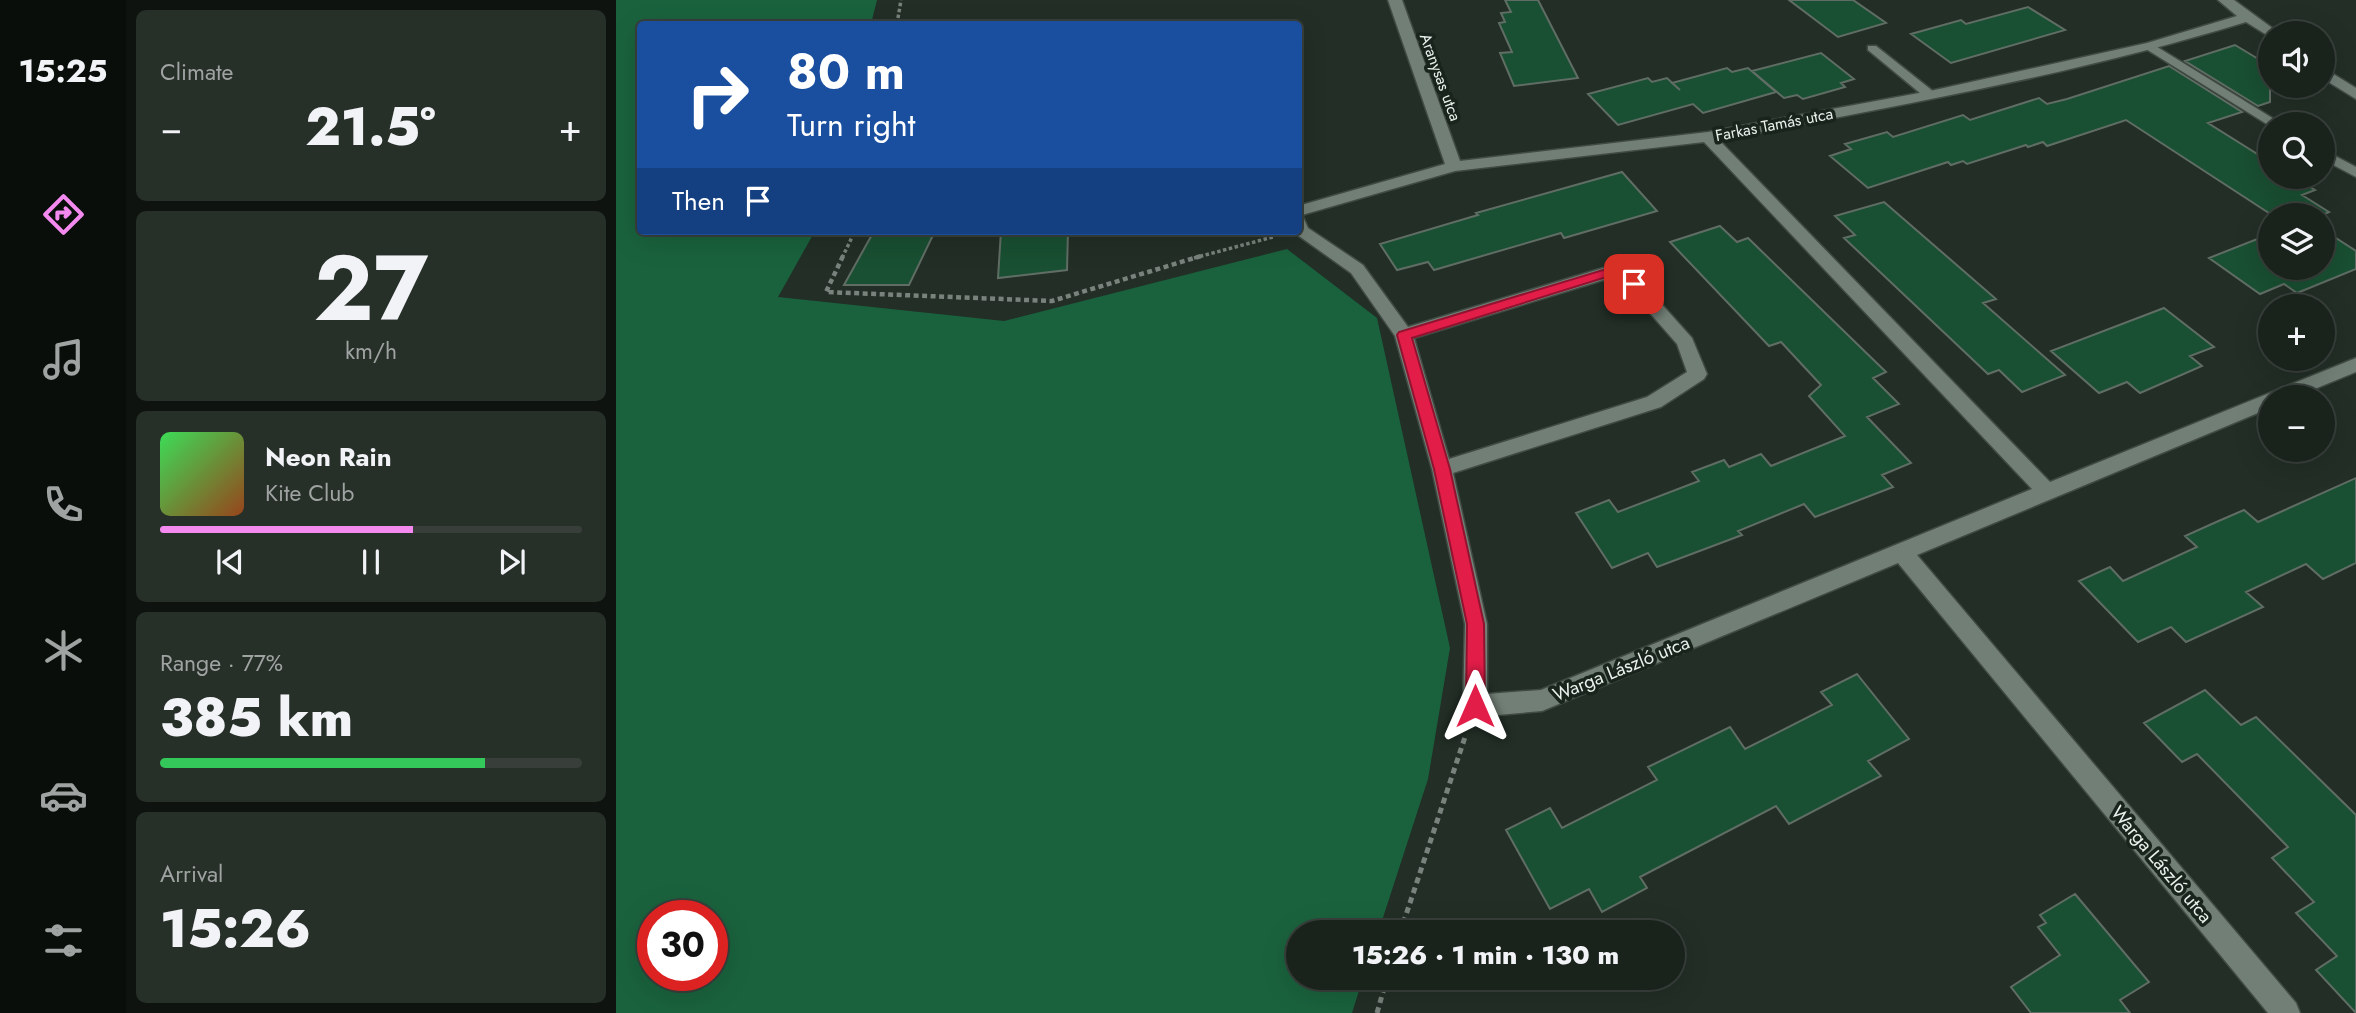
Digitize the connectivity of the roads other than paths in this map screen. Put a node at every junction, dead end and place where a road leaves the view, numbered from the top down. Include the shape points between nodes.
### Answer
1 (1395, 0) edge
2 (2225, 0) edge
3 (2247, 17) junction
4 (2258, 25) edge
5 (2150, 47) junction
6 (1872, 48) dead end
7 (2335, 80) edge
8 (1930, 95) junction
9 (2356, 95) edge
10 (2258, 113) edge
11 (1708, 136) junction
12 (2335, 161) edge
13 (1454, 166) junction
14 (2356, 173) edge
15 (1302, 220) edge
16 (1302, 228) edge
17 (1404, 335) junction
18 (2356, 365) edge
19 (2307, 385) edge
20 (2258, 405) edge
21 (1442, 469) junction
22 (2048, 492) junction
23 (1903, 553) junction
24 (2286, 1013) edge

1 - 13 street, Aranysas utca
2 - 3 street
3 - 4 street
3 - 5 street, Farkas Tamás utca
5 - 8 street, Farkas Tamás utca
5 - 10 lane
6 - 8 lane
7 - 9 street
8 - 11 street, Farkas Tamás utca
11 - 13 street, Farkas Tamás utca
11 - 22 street
12 - 14 lane
13 - 15 street, Farkas Tamás utca
16 - 17 street via 1357,269
17 - 21 street
17 - 21 street via 1603,274 1634,284 1685,342 1698,373 1654,402
18 - 19 street
20 - 22 street, Warga László utca
21 - 23 street, Warga László utca via 1476,624 1475,706 1542,700
22 - 23 street, Warga László utca
23 - 24 street, Warga László utca

